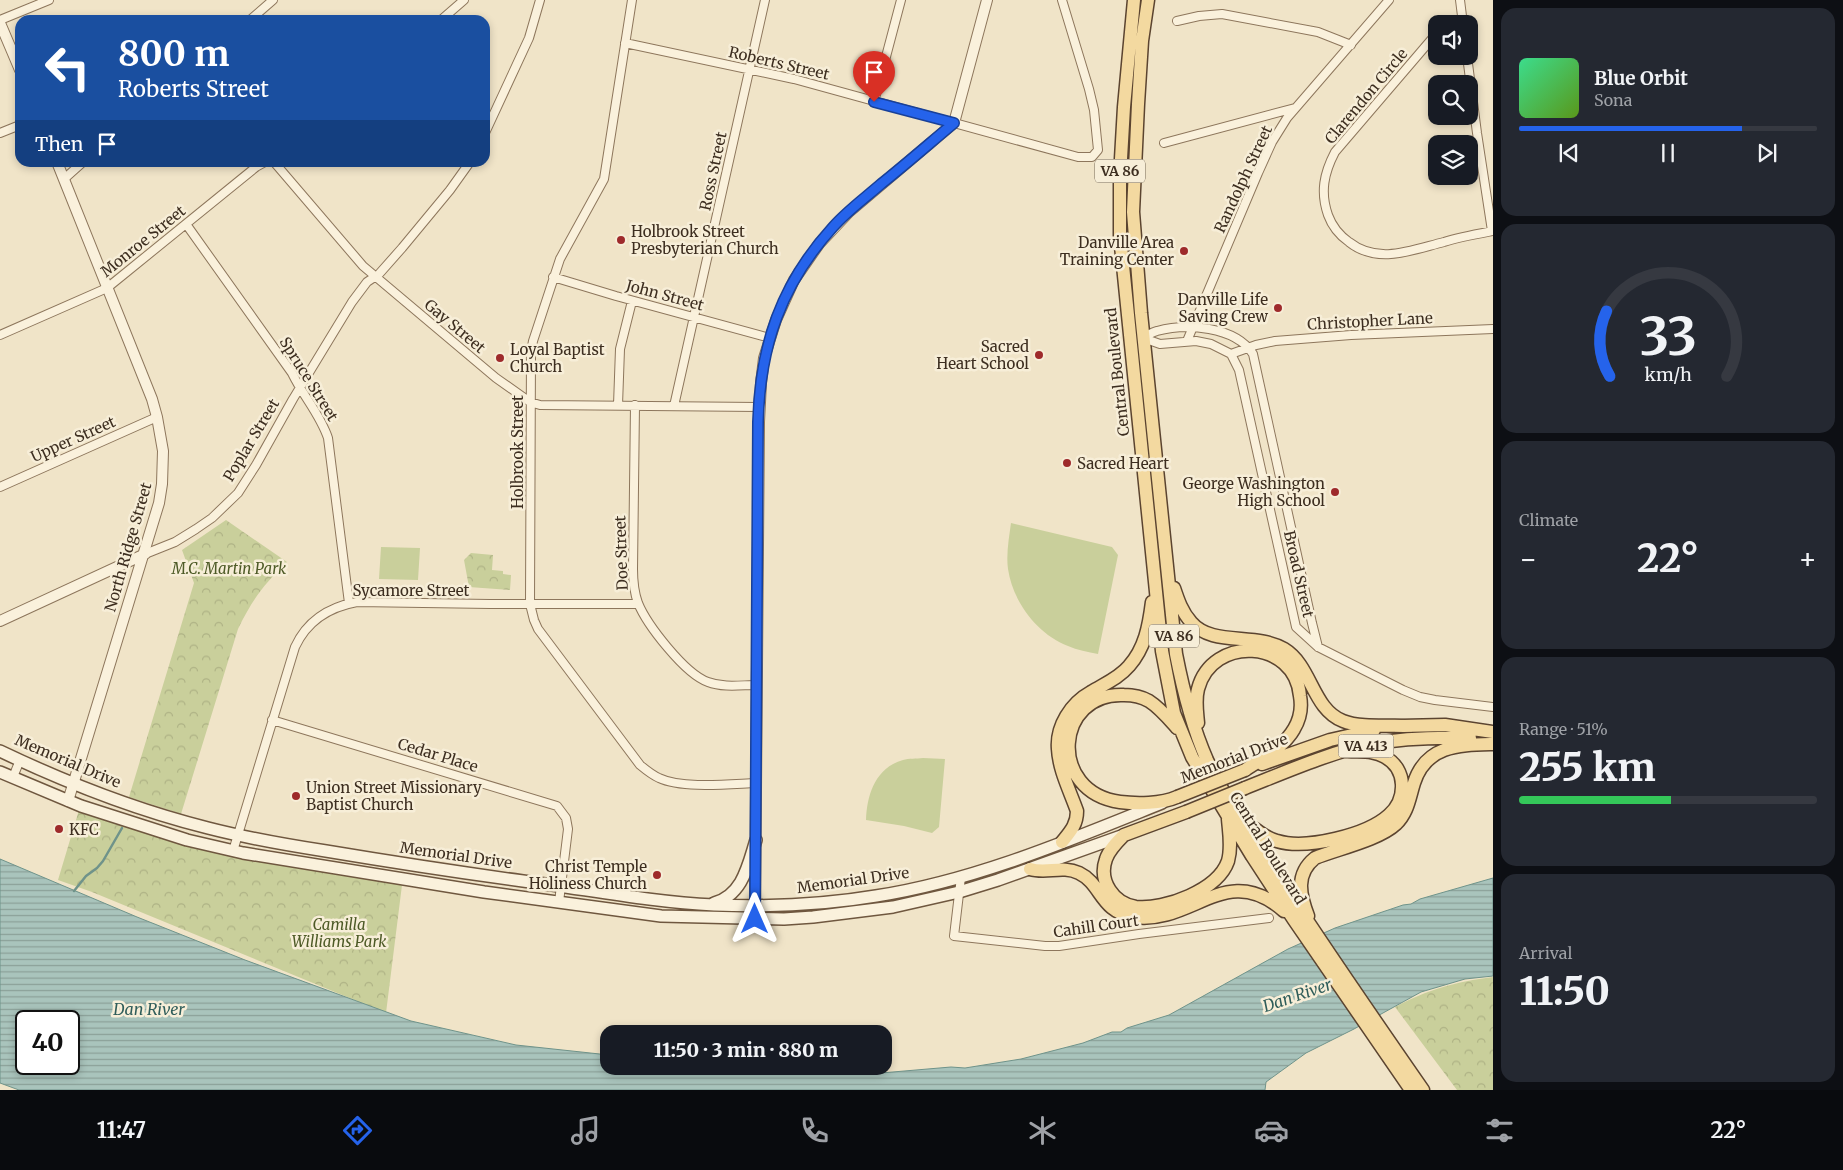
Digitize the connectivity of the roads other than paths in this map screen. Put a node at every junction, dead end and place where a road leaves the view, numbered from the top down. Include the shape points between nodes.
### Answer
1 (49, 0) edge
2 (273, 0) edge
3 (464, 0) edge
4 (540, 0) edge
5 (632, 0) edge
6 (764, 0) edge
7 (901, 0) edge
8 (987, 0) edge
9 (1062, 0) edge
10 (1134, 0) edge
11 (1148, 0) edge
12 (1389, 0) edge
13 (1460, 0) edge
14 (256, 15) edge
15 (447, 15) edge
16 (1462, 15) edge
17 (0, 21) edge
18 (1177, 21) dead end
19 (625, 43) junction
20 (1428, 43) edge
21 (1351, 45) junction
22 (15, 58) edge
23 (1468, 65) edge
24 (749, 69) junction
25 (874, 102) junction
26 (1296, 108) junction
27 (490, 122) edge
28 (954, 123) junction
29 (15, 127) edge
30 (0, 133) edge
31 (1164, 143) dead end
32 (59, 167) edge
33 (77, 167) edge
34 (256, 167) edge
35 (278, 167) edge
36 (466, 167) edge
37 (64, 179) junction
38 (186, 224) junction
39 (1492, 231) edge
40 (375, 277) junction
41 (553, 277) junction
42 (107, 288) junction
43 (632, 301) junction
44 (694, 317) junction
45 (1193, 327) junction
46 (1493, 329) edge
47 (0, 335) edge
48 (770, 338) junction
49 (1143, 338) junction
50 (1187, 340) junction
51 (1249, 348) junction
52 (1231, 354) junction
53 (300, 388) junction
54 (530, 402) junction
55 (618, 405) junction
56 (635, 405) junction
57 (674, 406) junction
58 (759, 407) junction
59 (157, 417) junction
60 (0, 487) edge
61 (145, 554) junction
62 (1168, 573) junction
63 (1155, 582) junction
64 (349, 603) junction
65 (530, 604) junction
66 (638, 604) junction
67 (0, 622) edge
68 (1318, 647) junction
69 (757, 685) junction
70 (1493, 707) edge
71 (272, 720) junction
72 (1408, 726) junction
73 (1493, 732) edge
74 (1184, 738) junction
75 (1198, 738) junction
76 (1493, 739) edge
77 (1493, 744) edge
78 (0, 750) edge
79 (1348, 751) junction
80 (20, 760) junction
81 (1245, 770) junction
82 (0, 772) edge
83 (13, 778) junction
84 (756, 783) junction
85 (73, 784) junction
86 (1172, 799) junction
87 (68, 801) junction
88 (1233, 816) junction
89 (1124, 835) junction
90 (238, 836) junction
91 (756, 840) junction
92 (1062, 842) junction
93 (233, 851) junction
94 (1030, 869) junction
95 (961, 877) junction
96 (560, 886) junction
97 (959, 892) junction
98 (559, 902) junction
99 (708, 905) junction
100 (756, 905) junction
101 (1269, 918) dead end
102 (755, 919) junction
103 (1294, 920) junction
104 (1315, 934) junction
105 (1381, 1037) junction
106 (1411, 1090) edge
107 (1423, 1090) edge

1 - 17 street
2 - 14 street
3 - 15 street
4 - 27 street via 529,38
5 - 19 street, Holbrook Street
6 - 24 street, Ross Street
7 - 25 street
8 - 28 street
9 - 28 street, Roberts Street via 1089,89 1098,150 1094,156 1086,158
10 - 63 main road, Central Boulevard / VA 86 via 1124,108 1120,216
11 - 49 main road, Central Boulevard / VA 86 via 1142,41 1133,183
12 - 21 street, Randolph Street
13 - 16 street
17 - 22 street
18 - 21 street via 1222,14 1318,32
19 - 24 street, Roberts Street
19 - 41 street, Holbrook Street via 604,179
20 - 39 street, Clarendon Circle via 1335,152 1325,174 1327,209 1332,222 1346,240 1372,254 1395,255
21 - 26 street, Randolph Street
23 - 39 street
24 - 25 street, Roberts Street
24 - 44 street, Ross Street
25 - 28 street, Roberts Street
26 - 31 street
26 - 45 street, Randolph Street via 1272,142
28 - 48 street via 833,227 794,280
29 - 30 street
32 - 37 street, North Ridge Street
33 - 37 street
34 - 38 street, Monroe Street
35 - 40 street, Gay Street
36 - 40 street, Poplar Street
37 - 42 street, North Ridge Street
38 - 42 street, Monroe Street
38 - 53 street, Spruce Street
40 - 53 street, Poplar Street via 367,282 344,312
40 - 54 street, Gay Street via 496,378
41 - 43 street, John Street
41 - 54 street, Holbrook Street via 532,346
42 - 47 street, Monroe Street
42 - 59 street, North Ridge Street
43 - 44 street, John Street
43 - 55 street via 620,349
44 - 48 street, John Street
44 - 57 street, Ross Street
45 - 49 street via 1155,331
45 - 50 street, Randolph Street
45 - 51 street via 1228,335
46 - 51 street, Christopher Lane via 1309,338 1275,341
48 - 58 street via 764,358
49 - 50 street via 1160,344
49 - 62 main road, Central Boulevard / VA 86
50 - 52 street via 1211,344
51 - 52 street, Christopher Lane
51 - 68 street, Broad Street via 1253,354
52 - 68 street, Broad Street via 1239,370 1296,627
53 - 61 street, Poplar Street via 249,478 225,506 175,542
53 - 64 street, Spruce Street via 319,416 328,438
54 - 55 street, Gay Street via 540,405
54 - 65 street, Holbrook Street
55 - 56 street, Gay Street
56 - 57 street, Gay Street
56 - 66 street, Doe Street via 633,583
57 - 58 street, Gay Street
58 - 69 street
59 - 60 street, Upper Street
59 - 61 street, North Ridge Street via 163,451 162,484
61 - 67 street, Poplar Street
61 - 85 street, North Ridge Street
62 - 72 main road via 1191,623 1208,634 1260,640 1284,649 1298,661 1323,704 1334,716 1350,723
62 - 75 main road, Central Boulevard / VA 86 via 1180,679
63 - 74 main road, Central Boulevard / VA 86 via 1164,671
63 - 92 main road via 1147,632 1138,654 1123,672 1082,698 1063,721 1058,751 1077,818
64 - 65 street, Sycamore Street
64 - 71 street, Sycamore Street via 316,619 300,636
65 - 66 street, Sycamore Street
65 - 84 street, Holbrook Street via 538,629 648,772 678,784
66 - 69 street, Doe Street via 662,640 692,673 718,685
68 - 70 street, Broad Street via 1420,697
69 - 84 street
71 - 90 street, Sycamore Street
71 - 96 street, Cedar Place via 557,806 566,818 568,829
72 - 73 main road, Memorial Drive via 1454,726
72 - 81 main road, Memorial Drive via 1330,740
74 - 86 main road via 1170,720 1148,701 1127,695 1109,696 1091,704 1079,715 1072,728 1068,749 1071,766 1079,780 1093,793 1125,802
74 - 88 main road, Central Boulevard via 1192,757
75 - 81 main road via 1198,690 1212,664 1226,655 1250,650 1266,653 1281,661 1298,683 1301,702 1298,721 1289,737
75 - 88 main road, Central Boulevard / VA 86
76 - 79 main road, Memorial Drive / VA 413 via 1400,740
77 - 104 main road via 1456,746 1439,752 1423,765 1407,810 1394,826 1314,858 1309,863 1302,877 1301,894
78 - 80 main road, Memorial Drive
79 - 88 main road via 1377,753 1395,765 1402,778 1399,801 1382,821 1330,840 1291,843 1267,838
79 - 89 main road, Memorial Drive / VA 413, bridge
80 - 83 street
80 - 85 main road, Memorial Drive
81 - 86 main road, Memorial Drive, bridge
82 - 83 main road, Memorial Drive / VA 413
83 - 87 main road, Memorial Drive / VA 413
84 - 91 street
85 - 87 street, North Ridge Street
85 - 90 main road, Memorial Drive via 154,813
86 - 92 main road, Memorial Drive
87 - 93 main road, Memorial Drive / VA 413
88 - 89 main road via 1229,854 1218,878 1190,895 1145,907 1127,905 1115,898 1104,876 1108,854
88 - 103 main road, Central Boulevard
88 - 104 main road, Central Boulevard / VA 86
89 - 94 main road, Memorial Drive / VA 413
90 - 93 street, Sycamore Street
90 - 96 main road, Memorial Drive
91 - 99 main road via 740,884 726,898
91 - 100 street
92 - 95 main road, Memorial Drive
93 - 98 main road, Memorial Drive / VA 413
94 - 97 main road, Memorial Drive / VA 413
94 - 103 main road via 1062,869 1080,874 1116,911 1133,917 1167,914 1216,895 1239,891 1269,900
95 - 97 street, Cahill Court
95 - 100 main road, Memorial Drive via 860,899
96 - 98 street, Cedar Place
96 - 99 main road, Memorial Drive
97 - 101 street, Cahill Court via 954,936 1045,946
97 - 102 main road, Memorial Drive / VA 413 via 864,912
98 - 102 main road, Memorial Drive / VA 413 via 661,916
99 - 100 main road, Memorial Drive
100 - 102 street
103 - 105 main road, Central Boulevard
104 - 105 main road, Central Boulevard
105 - 106 main road, Central Boulevard
105 - 107 main road, Central Boulevard

